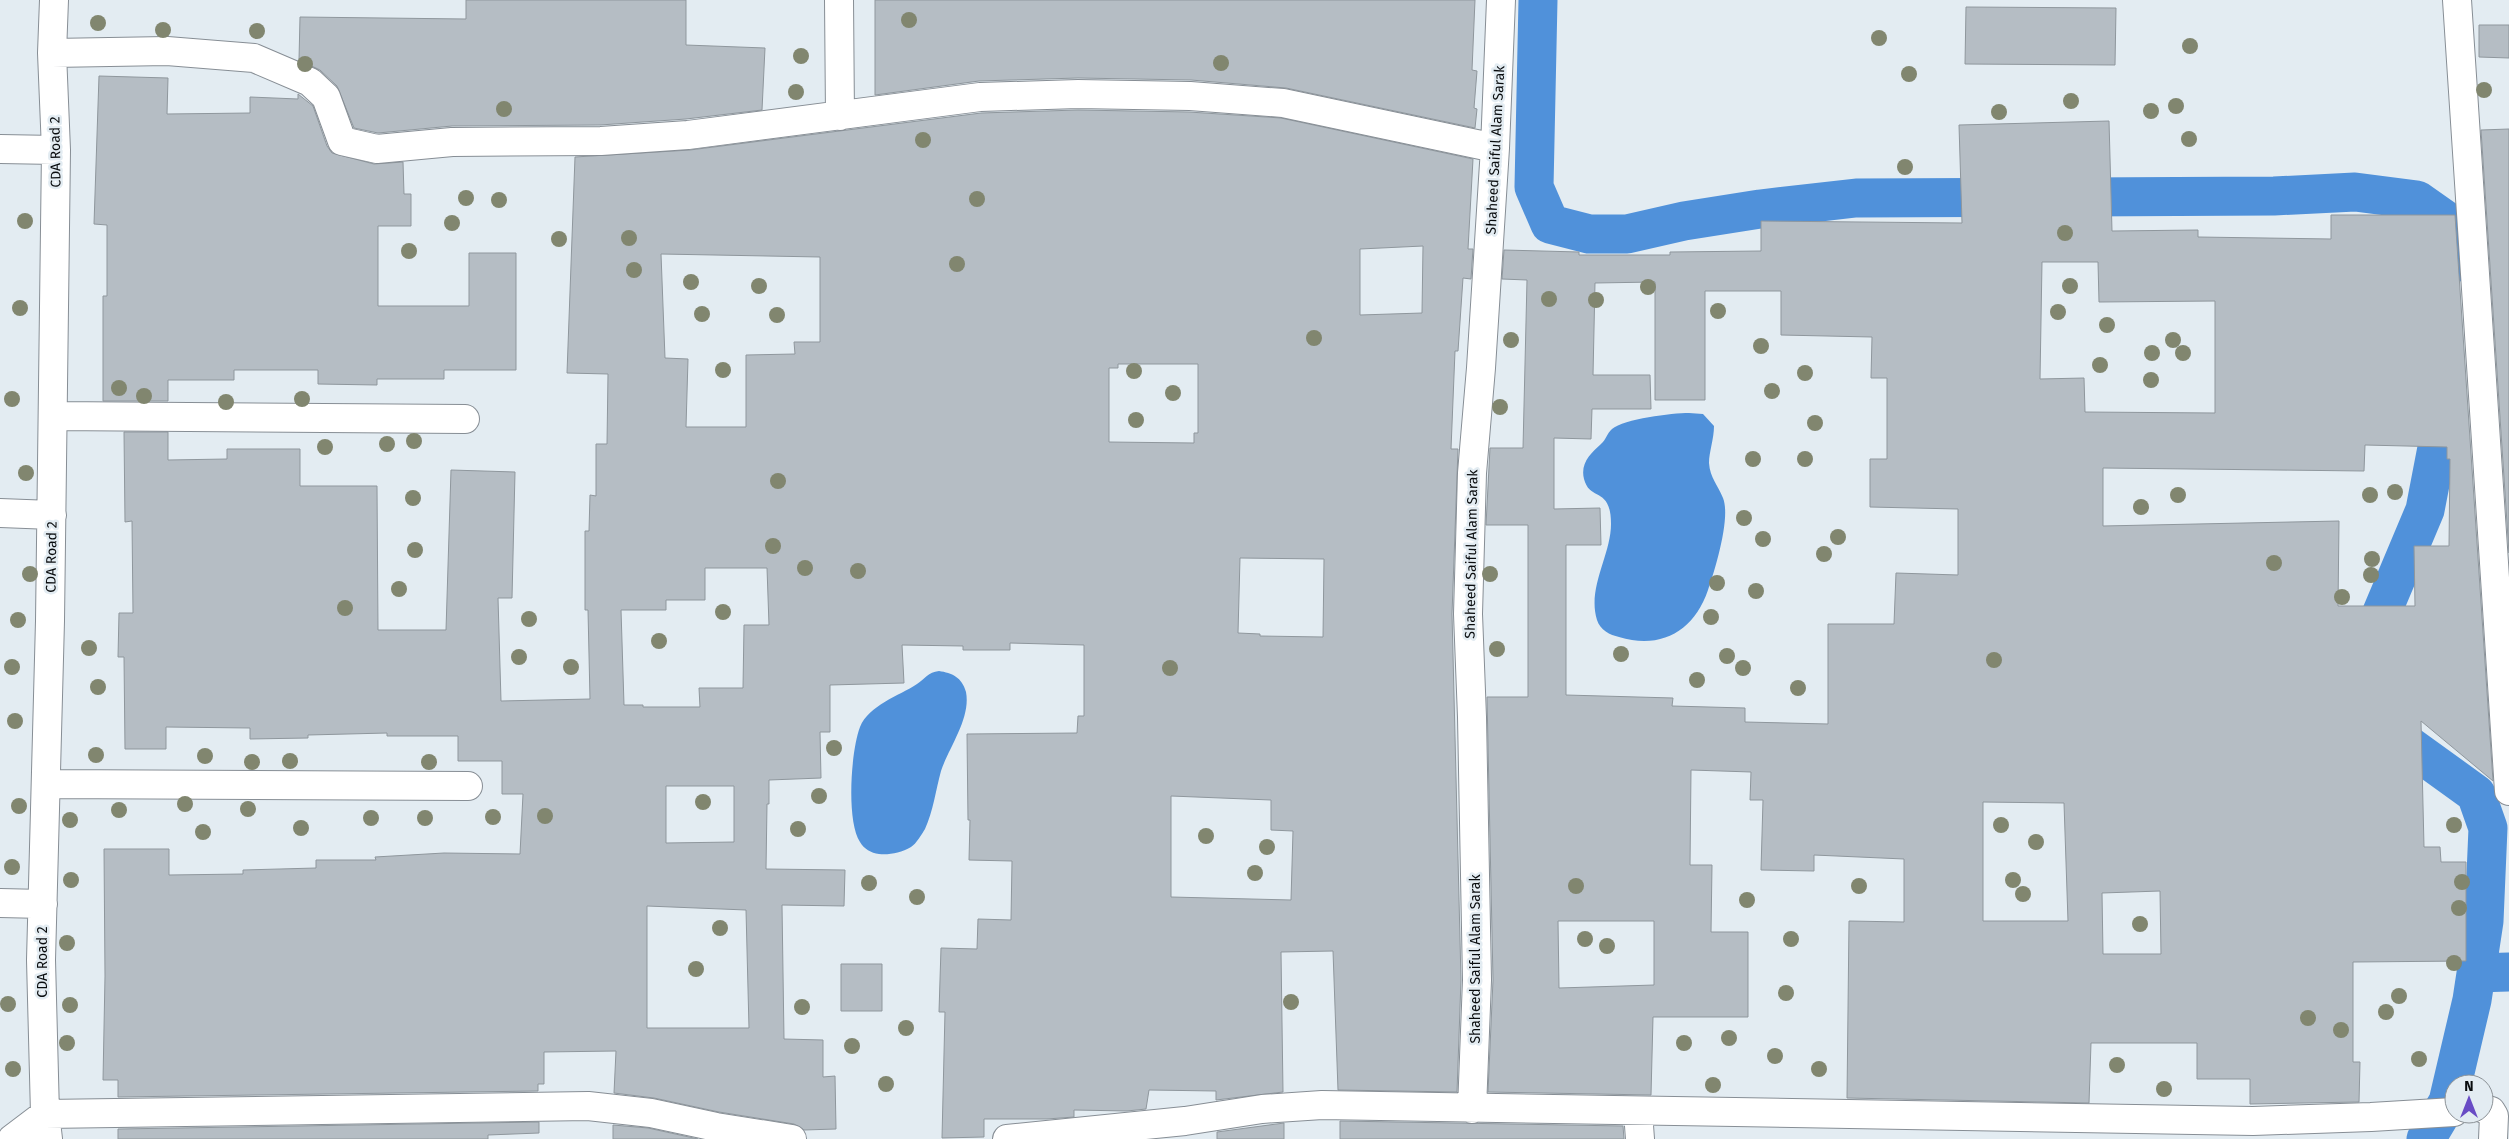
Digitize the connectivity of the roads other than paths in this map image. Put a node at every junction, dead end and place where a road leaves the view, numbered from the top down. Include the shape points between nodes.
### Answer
1 (54, 0) edge
2 (839, 0) edge
3 (1501, 0) edge
4 (2457, 0) edge
5 (52, 53) junction
6 (840, 116) junction
7 (1495, 148) junction
8 (0, 149) edge
9 (56, 150) junction
10 (53, 416) junction
11 (465, 419) dead end
12 (0, 514) edge
13 (52, 515) junction
14 (46, 784) junction
15 (468, 786) dead end
16 (2509, 791) edge
17 (0, 903) edge
18 (43, 904) junction
19 (1472, 1109) junction
20 (2444, 1113) edge
21 (47, 1126) edge
22 (1639, 1129) edge
23 (12, 1139) edge
24 (792, 1139) edge
25 (1007, 1139) edge

1 - 5 street, CDA Road 2
2 - 6 street
3 - 7 street, Shaheed Saiful Alam Sarak
4 - 16 street
5 - 6 street via 167,51 254,58 310,82 326,97 342,141 377,148 452,142 601,141 688,135
5 - 9 street, CDA Road 2
6 - 7 street via 980,98 1078,94 1190,96 1283,103
7 - 19 street, Shaheed Saiful Alam Sarak via 1482,368 1472,473 1468,614 1477,980
8 - 9 street
9 - 10 street, CDA Road 2
10 - 11 street
10 - 13 street, CDA Road 2
12 - 13 street
13 - 14 street, CDA Road 2
14 - 15 street
14 - 18 street, CDA Road 2
17 - 18 street
18 - 21 street, CDA Road 2 via 41,960
19 - 22 street
19 - 25 street via 1394,1105 1282,1108
20 - 22 street via 2253,1121
21 - 23 street
21 - 24 street via 588,1106 651,1113

